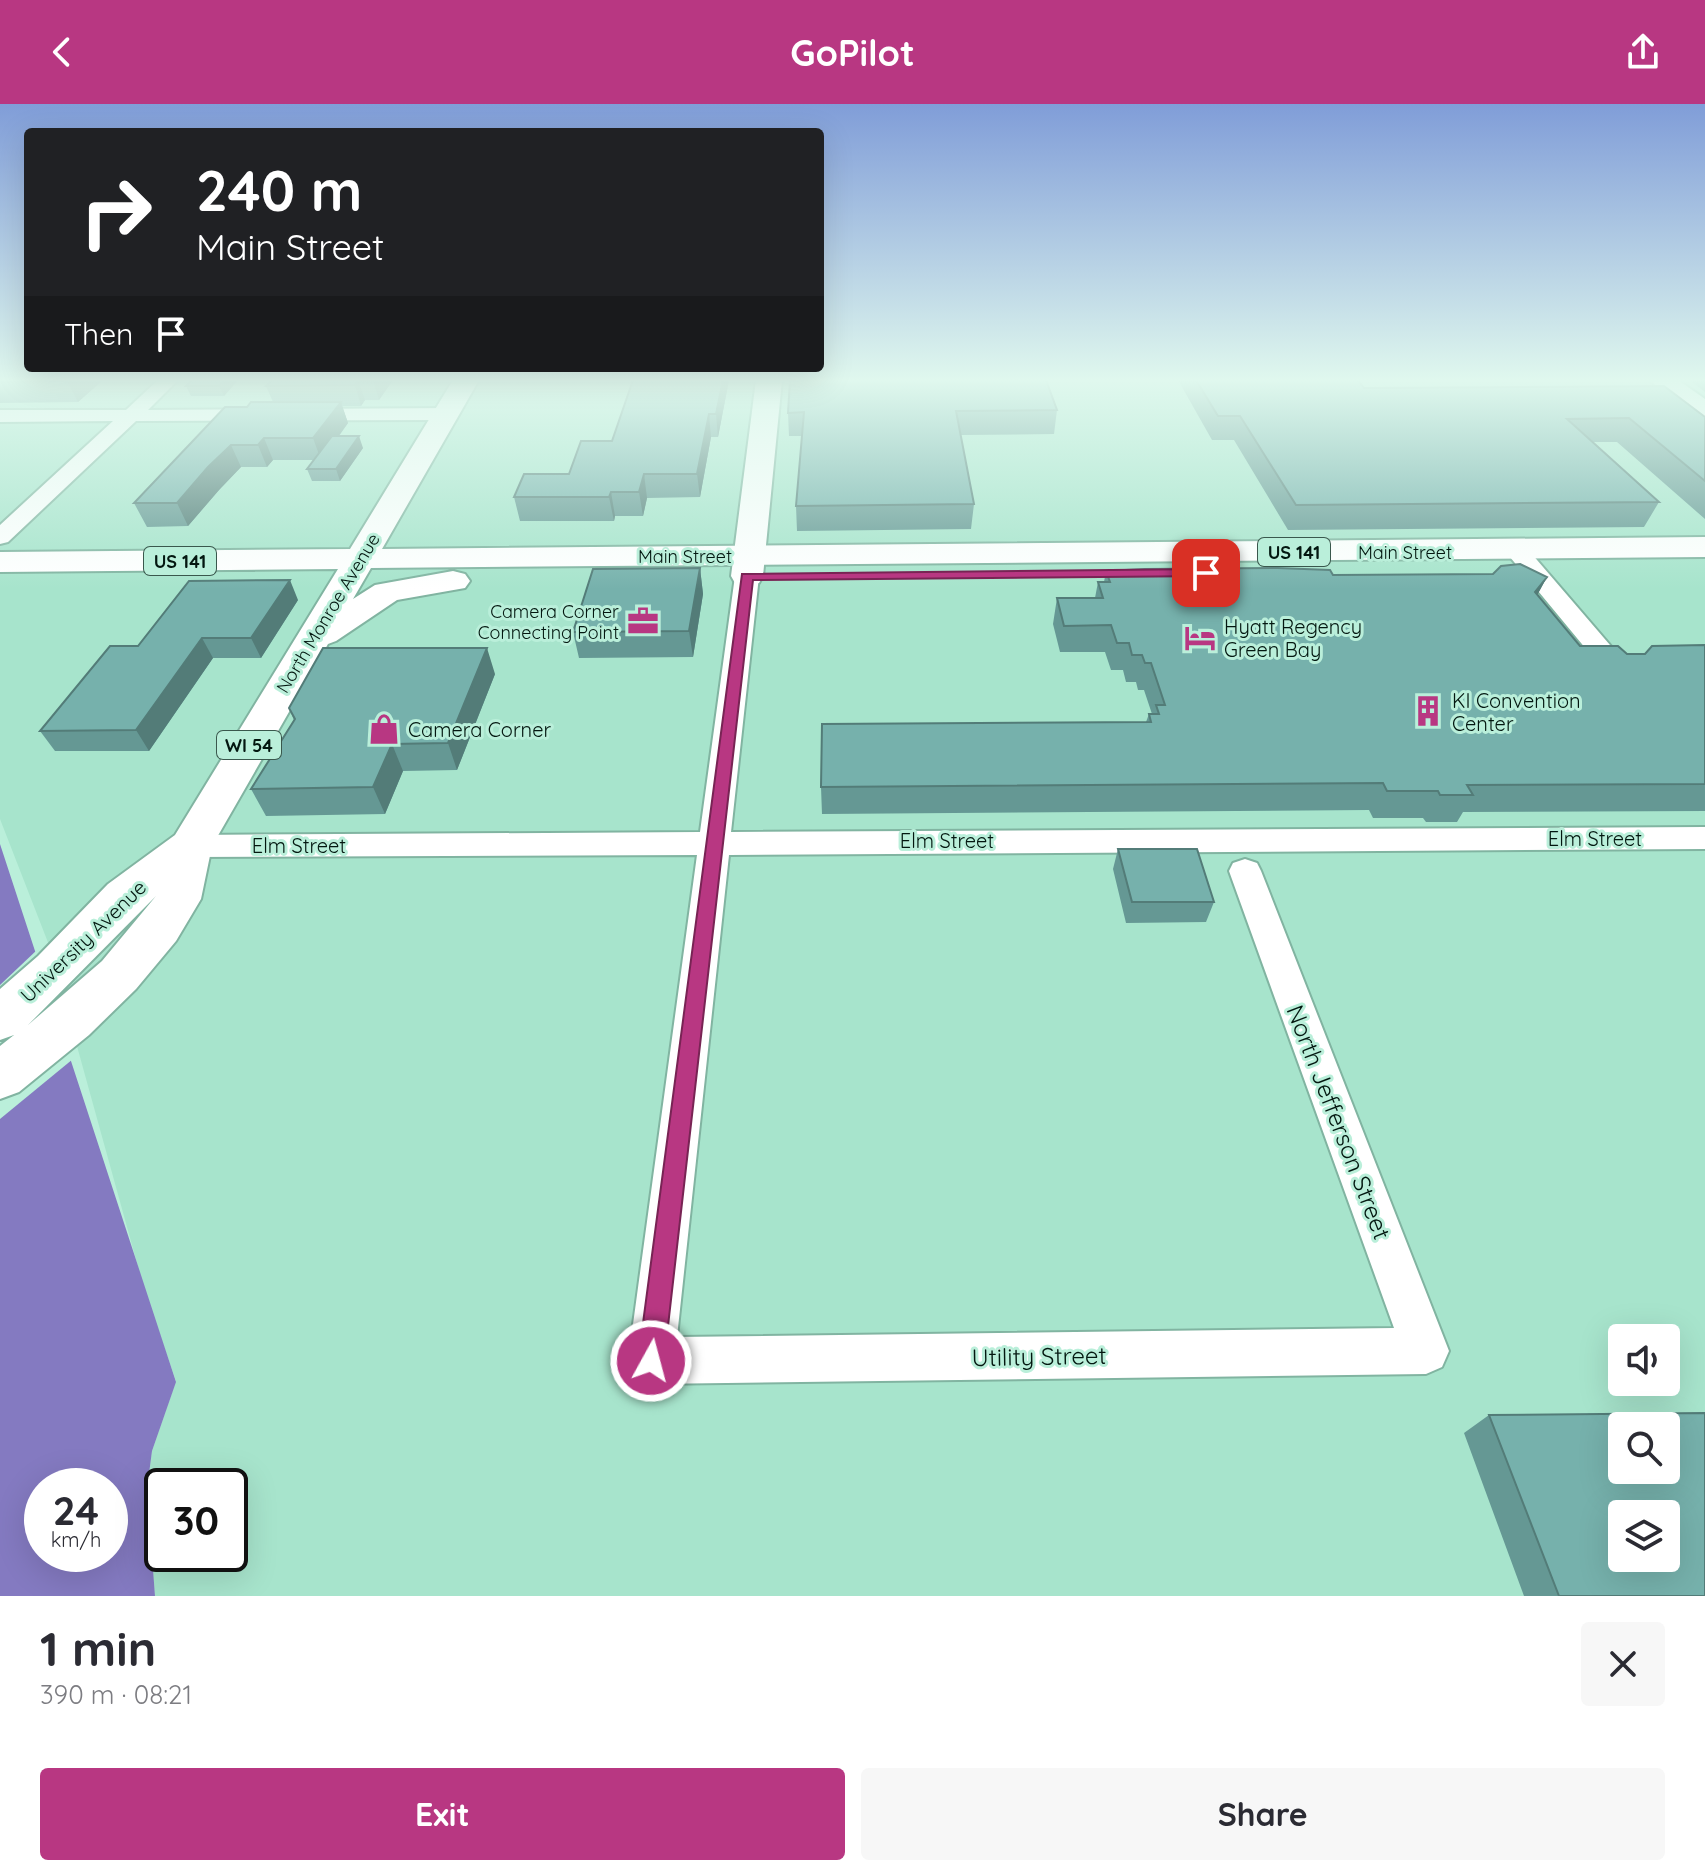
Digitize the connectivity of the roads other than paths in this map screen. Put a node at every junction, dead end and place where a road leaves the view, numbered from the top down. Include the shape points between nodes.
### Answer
1 (94, 450) edge
2 (425, 450) edge
3 (761, 450) edge
4 (0, 537) edge
5 (1705, 547) edge
6 (1525, 561) junction
7 (0, 562) edge
8 (748, 566) junction
9 (354, 569) junction
10 (1705, 571) edge
11 (467, 579) junction
12 (0, 582) edge
13 (309, 645) junction
14 (1619, 672) edge
15 (1705, 838) edge
16 (714, 842) junction
17 (190, 846) junction
18 (1249, 882) dead end
19 (0, 1019) edge
20 (0, 1076) edge
21 (1426, 1351) joint

1 - 4 street
2 - 9 main road, North Monroe Avenue
3 - 8 main road
5 - 6 main road, Main Street / US 141
6 - 8 main road, Main Street / US 141
6 - 10 main road, Main Street / US 141
6 - 14 street
7 - 9 main road, Main Street / US 141
8 - 9 main road, Main Street / US 141
8 - 11 main road, Main Street / US 141
8 - 16 street
9 - 11 main road, Main Street / US 141
9 - 12 main road, Main Street / US 141
9 - 13 main road, North Monroe Avenue / WI 54
11 - 13 main road via 387,592
13 - 17 main road, North Monroe Avenue / WI 54
15 - 16 street, Elm Street
16 - 17 street, Elm Street
16 - 21 street, Utility Street via 651,1361
17 - 19 main road, University Avenue / WI 54 via 124,896
17 - 20 main road, University Avenue / WI 54 via 176,903 143,946 69,1021
18 - 21 street, North Jefferson Street

